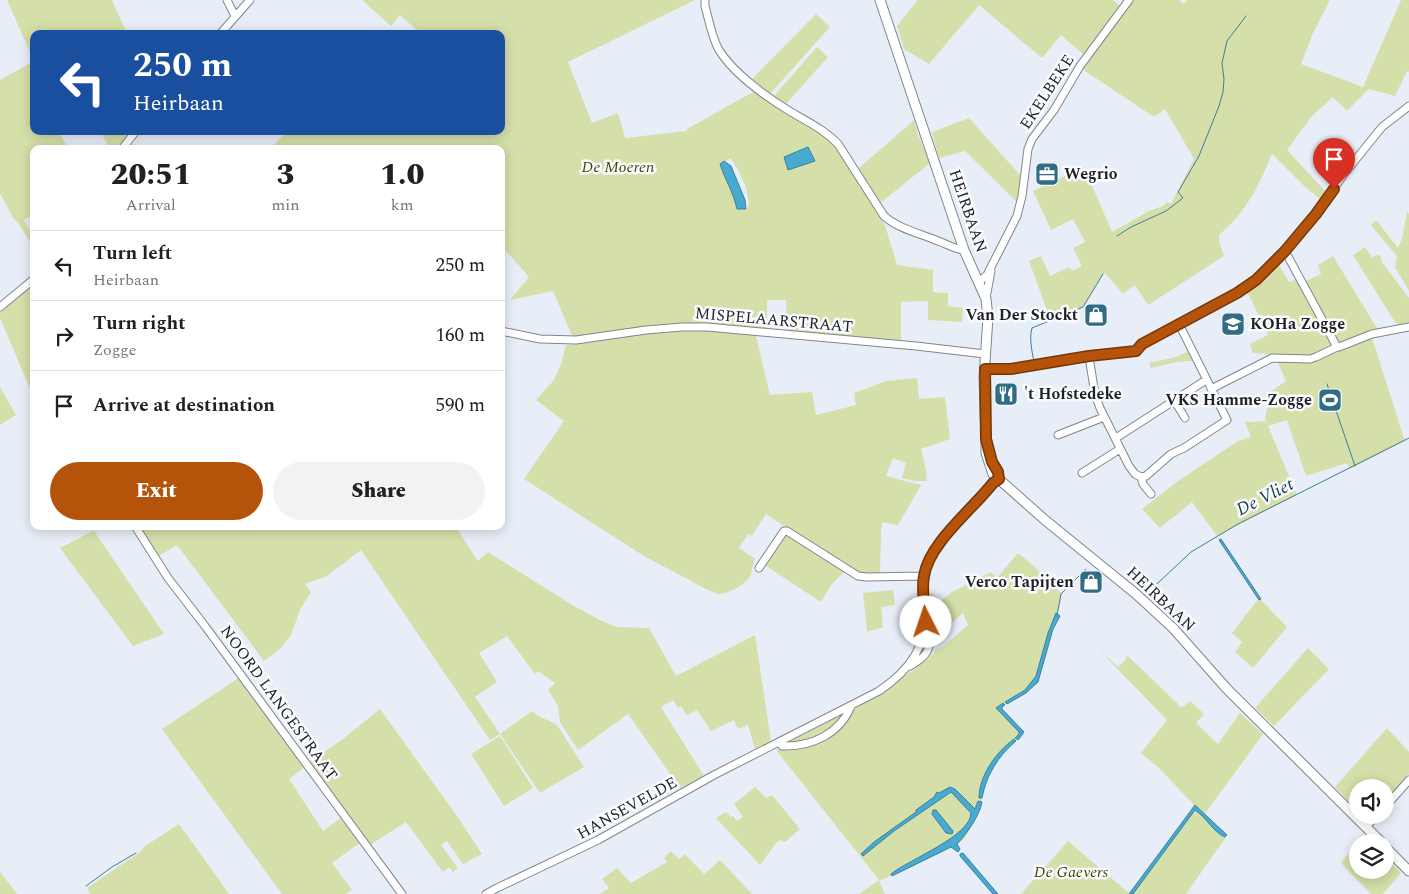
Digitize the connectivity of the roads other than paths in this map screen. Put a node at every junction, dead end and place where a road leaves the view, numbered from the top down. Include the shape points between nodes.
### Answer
1 (227, 0) edge
2 (250, 0) edge
3 (705, 0) edge
4 (880, 0) edge
5 (1129, 0) edge
6 (235, 16) junction
7 (223, 30) edge
8 (1409, 106) edge
9 (133, 135) edge
10 (125, 145) edge
11 (964, 250) junction
12 (1285, 251) junction
13 (992, 266) junction
14 (978, 280) junction
15 (30, 282) edge
16 (986, 298) junction
17 (0, 307) edge
18 (1179, 324) junction
19 (1409, 327) edge
20 (505, 332) edge
21 (1337, 347) junction
22 (985, 354) junction
23 (1089, 356) junction
24 (985, 369) junction
25 (1206, 380) junction
26 (1211, 390) junction
27 (1174, 400) junction
28 (1104, 417) junction
29 (1185, 418) dead end
30 (1058, 435) dead end
31 (1116, 438) junction
32 (1120, 449) junction
33 (1082, 473) dead end
34 (1141, 477) junction
35 (999, 479) junction
36 (1151, 494) dead end
37 (138, 530) edge
38 (759, 568) dead end
39 (924, 576) junction
40 (851, 706) junction
41 (779, 742) junction
42 (1409, 780) edge
43 (1394, 797) edge
44 (1369, 824) edge
45 (1366, 827) junction
46 (1373, 834) edge
47 (1394, 856) edge
48 (1409, 872) edge
49 (402, 894) edge
50 (486, 894) edge

1 - 6 street
2 - 6 street
3 - 11 street via 717,46 728,61 756,89 830,135 884,216 904,228
4 - 11 main road, HEIRBAAN
5 - 13 street, EKELBEKE via 1032,139 1017,216
6 - 7 street
8 - 12 street via 1382,128
9 - 10 street
11 - 14 main road, HEIRBAAN
12 - 18 street via 1247,286
12 - 21 street
13 - 14 street, EKELBEKE via 985,277
13 - 16 street, EKELBEKE
14 - 16 main road, HEIRBAAN
15 - 17 street
16 - 22 main road, HEIRBAAN
18 - 23 street via 1142,344 1136,351
18 - 25 street
19 - 21 street via 1372,334
20 - 22 street, MISPELAARSTRAAT via 576,340 646,330 707,327
21 - 26 street via 1310,359 1274,358
22 - 24 main road, HEIRBAAN
23 - 24 street via 1011,369
23 - 28 street via 1095,394
24 - 35 main road, HEIRBAAN via 986,439
25 - 26 street
25 - 27 street
26 - 34 street via 1227,420 1171,454
27 - 29 street
27 - 31 street
28 - 30 street
28 - 31 street
31 - 32 street
32 - 33 street
32 - 34 street via 1129,466
34 - 36 street
35 - 39 street via 934,550
35 - 45 main road, HEIRBAAN via 1173,628 1227,689
37 - 49 street, NOORD LANGESTRAAT via 168,578
38 - 39 street via 784,530 858,576
39 - 40 street, HANSEVELDE via 925,629 913,660 891,683
40 - 41 street, HANSEVELDE
40 - 41 street via 838,725 815,742 782,746
41 - 50 street, HANSEVELDE via 610,834
42 - 43 street
44 - 45 street
45 - 46 main road, HEIRBAAN
47 - 48 main road

